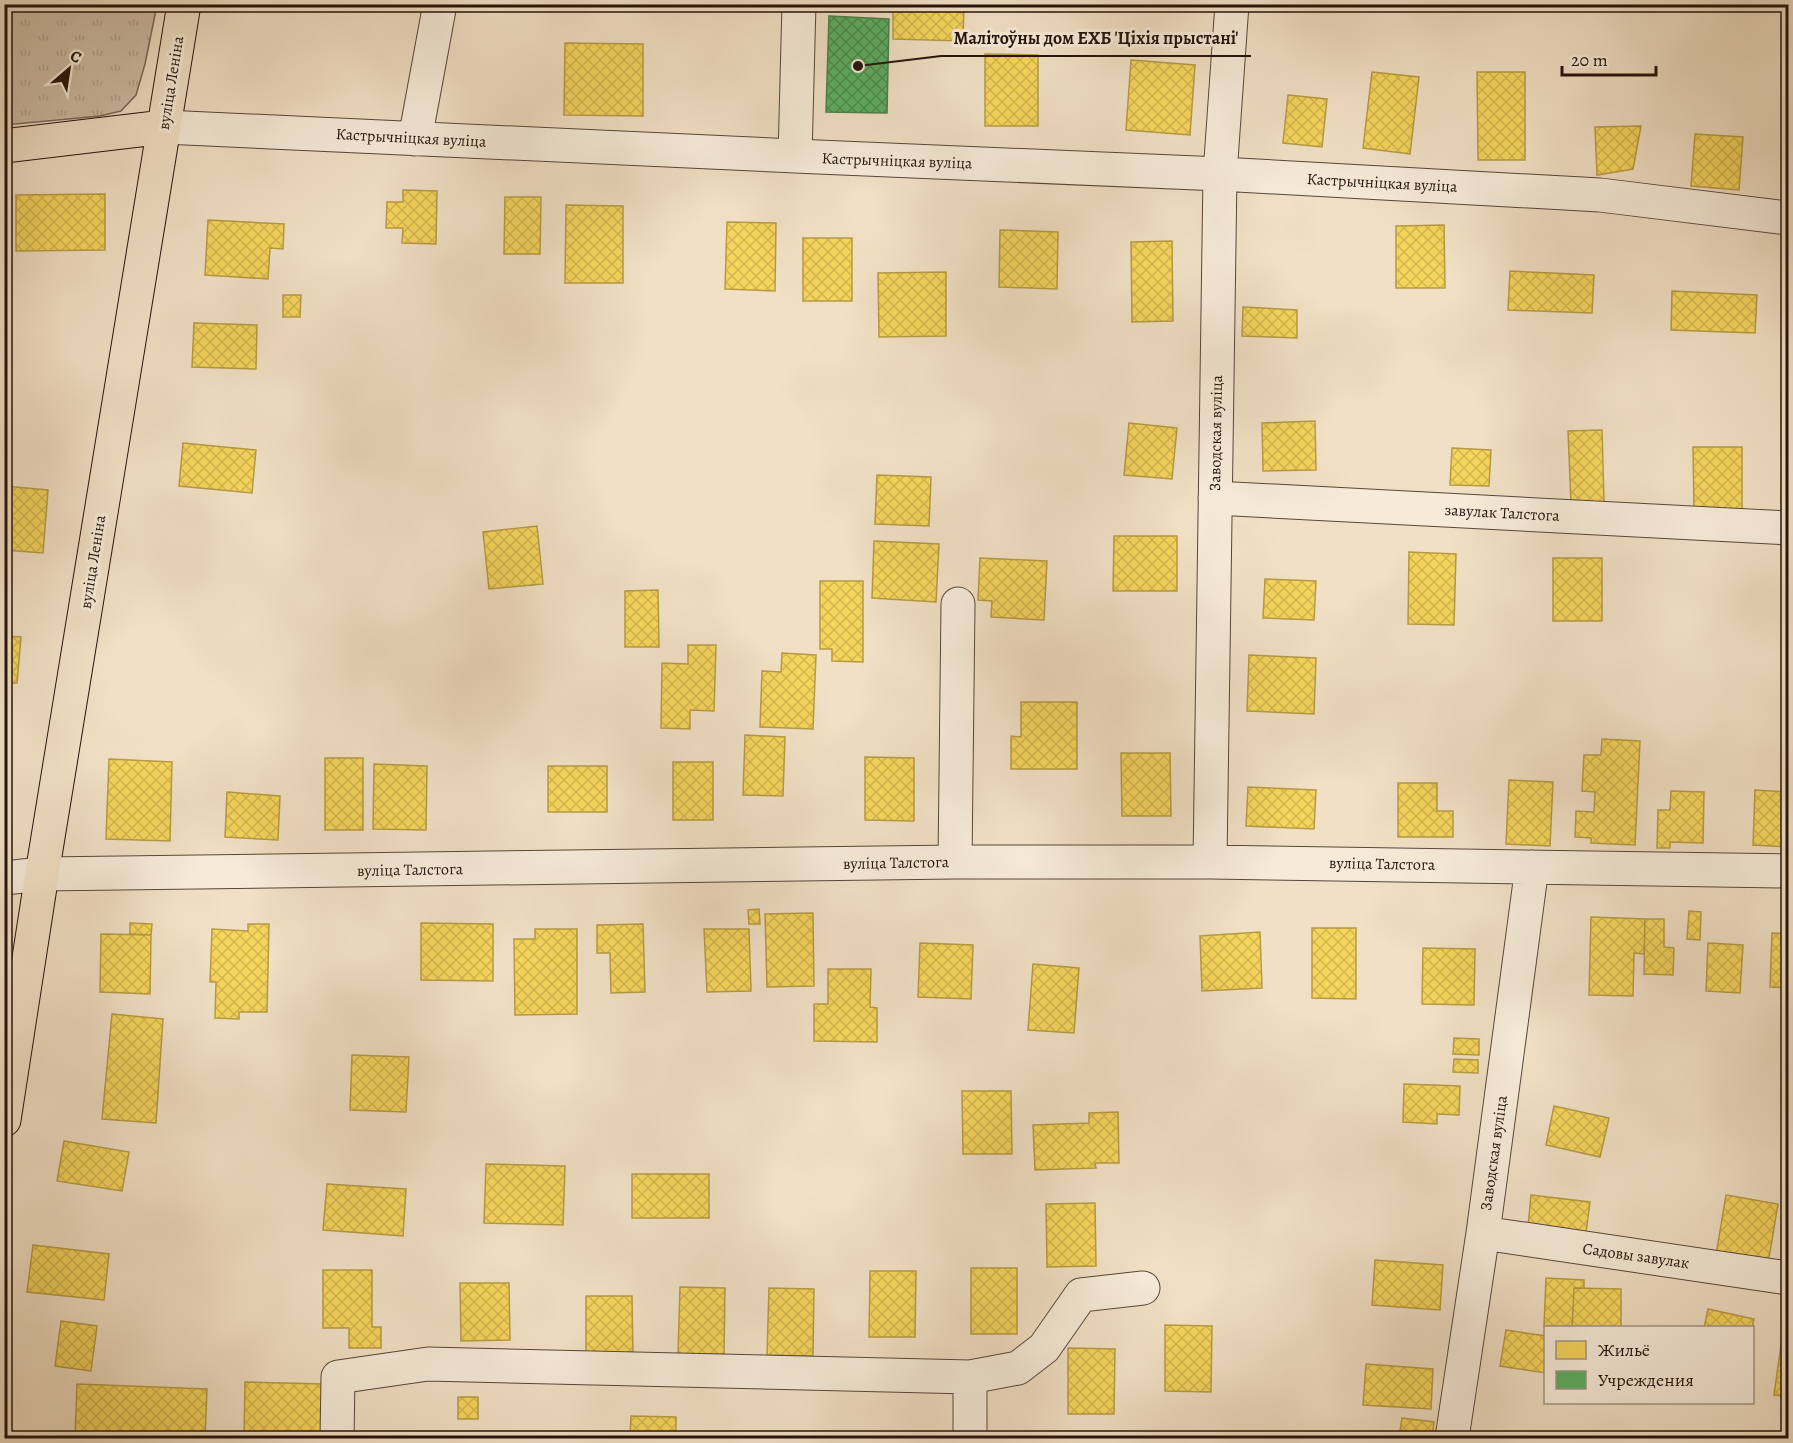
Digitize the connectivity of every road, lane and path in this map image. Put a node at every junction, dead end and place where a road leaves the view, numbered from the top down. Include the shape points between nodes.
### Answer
1 (184, 4) edge
2 (440, 4) edge
3 (798, 4) edge
4 (1232, 4) edge
5 (164, 128) junction
6 (415, 138) junction
7 (4, 146) edge
8 (795, 156) junction
9 (1220, 174) junction
10 (1788, 218) edge
11 (1215, 498) junction
12 (1788, 528) edge
13 (958, 604) dead end
14 (955, 862) junction
15 (1210, 862) junction
16 (1532, 867) junction
17 (1788, 871) edge
18 (42, 874) junction
19 (4, 878) edge
20 (4, 1120) edge
21 (1483, 1233) junction
22 (1788, 1278) edge
23 (1143, 1288) dead end
24 (970, 1377) junction
25 (337, 1438) edge
26 (970, 1438) edge
27 (1452, 1438) edge

1 - 5 main road, вуліца Леніна
2 - 6 street
3 - 8 street
4 - 9 street, Заводская вуліца
5 - 6 street, Кастрычніцкая вуліца
5 - 7 main road, Кастрычніцкая вуліца
5 - 18 main road, вуліца Леніна
6 - 8 street, Кастрычніцкая вуліца
8 - 9 street, Кастрычніцкая вуліца
9 - 10 street, Кастрычніцкая вуліца via 1600,195
9 - 11 street, Заводская вуліца
11 - 12 street, завулак Талстога
11 - 15 street, Заводская вуліца
13 - 14 street
14 - 15 street, вуліца Талстога
14 - 18 street, вуліца Талстога
15 - 16 street, вуліца Талстога
16 - 17 street, вуліца Талстога
16 - 21 street, Заводская вуліца
18 - 19 street, вуліца Талстога
18 - 20 main road, вуліца Леніна
21 - 22 street, Садовы завулак
21 - 27 street, Заводская вуліца
23 - 24 street via 1081,1295 1044,1348 1018,1368
24 - 25 street via 428,1364 338,1377
24 - 26 street

